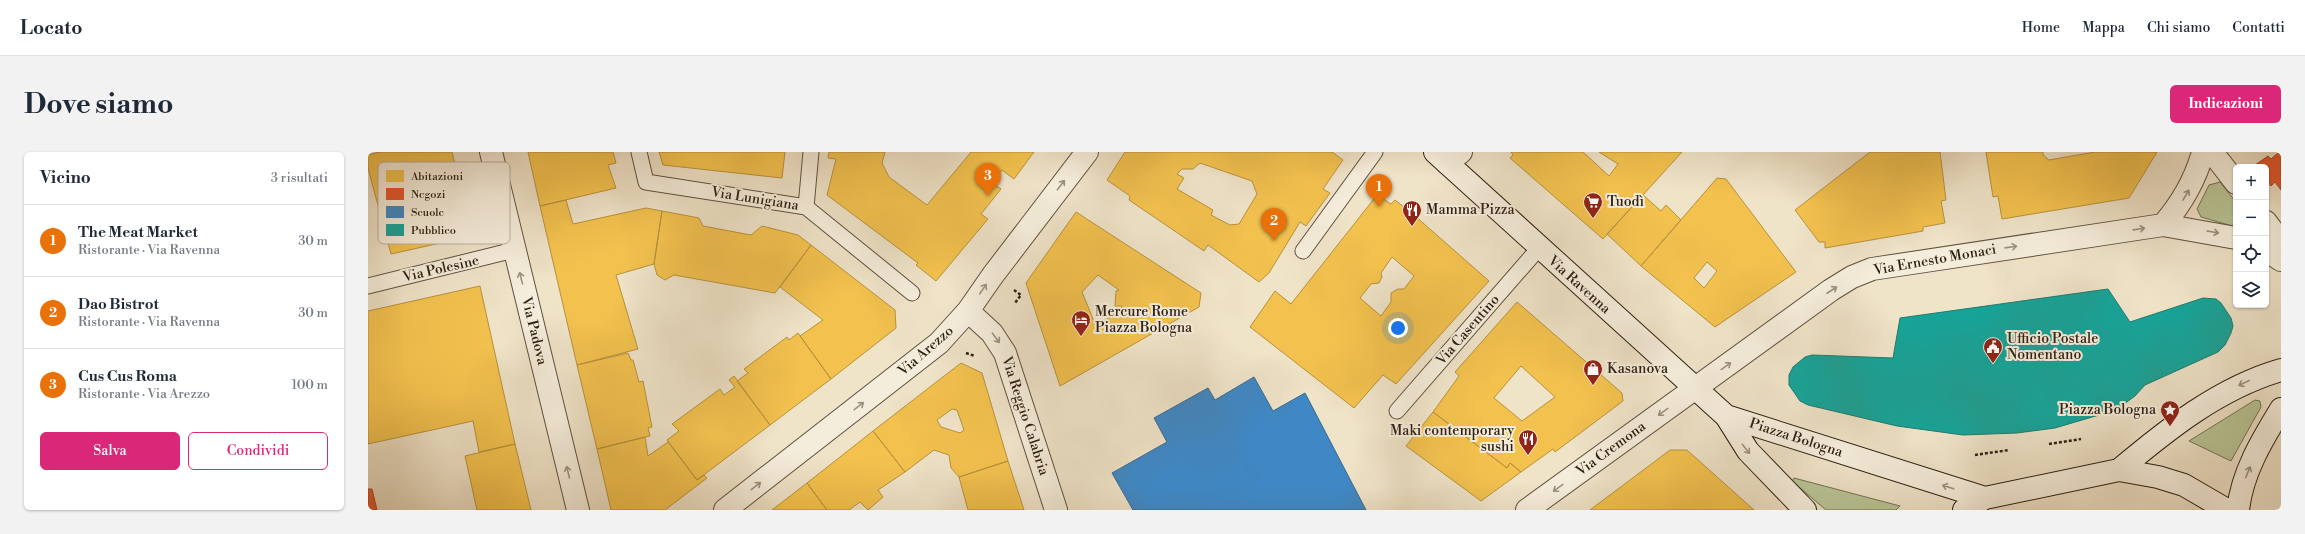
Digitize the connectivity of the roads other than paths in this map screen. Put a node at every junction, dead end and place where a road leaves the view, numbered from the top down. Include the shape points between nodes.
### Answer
1 (491, 152) edge
2 (639, 152) edge
3 (811, 152) edge
4 (1087, 152) edge
5 (1375, 152) edge
6 (2204, 152) edge
7 (2212, 152) edge
8 (1448, 156) edge
9 (493, 162) edge
10 (2233, 179) edge
11 (806, 207) junction
12 (2163, 226) junction
13 (2269, 226) edge
14 (510, 233) edge
15 (2233, 237) edge
16 (2281, 242) edge
17 (1539, 248) junction
18 (514, 250) junction
19 (1303, 251) dead end
20 (2269, 252) edge
21 (2281, 260) edge
22 (368, 286) edge
23 (912, 293) dead end
24 (968, 311) junction
25 (2281, 370) edge
26 (1695, 389) junction
27 (2281, 409) edge
28 (1397, 411) dead end
29 (1726, 416) junction
30 (2119, 470) junction
31 (1985, 498) junction
32 (578, 510) edge
33 (725, 510) edge
34 (1056, 510) edge
35 (1527, 510) edge
36 (1805, 510) edge
37 (1964, 510) edge
38 (2227, 510) edge
39 (2238, 510) edge

1 - 9 street, Via Padova
2 - 11 lane, Via Lunigiana via 646,182
3 - 11 lane
24 -> 4 street, Via Arezzo
5 - 19 lane
12 -> 6 street via 2191,187
7 - 10 street
8 - 17 street, Via Ravenna
11 - 23 lane, Via Lunigiana
12 -> 15 street, Via Ernesto Monaci
26 -> 12 street, Via Ernesto Monaci via 1831,290 1872,269
13 - 16 street
14 - 18 street, Via Padova
17 - 26 street, Via Ravenna
17 - 28 lane, Via Casentino
18 - 22 lane, Via Polesine
32 -> 18 street, Via Padova
20 - 21 street
33 -> 24 street, Via Arezzo via 929,351
24 -> 34 street, Via Reggio Calabria via 992,333 1005,353
25 -> 30 street, Piazza Bologna via 2243,384 2192,412
26 - 29 street, Via Ravenna
26 -> 35 street, Via Cremona
39 -> 27 street via 2249,470
31 -> 29 street, Piazza Bologna
29 -> 36 street, Piazza Bologna via 1748,451
30 - 31 street, Piazza Bologna
30 - 38 street, Piazza Bologna via 2184,485
31 - 37 street, Piazza Bologna

